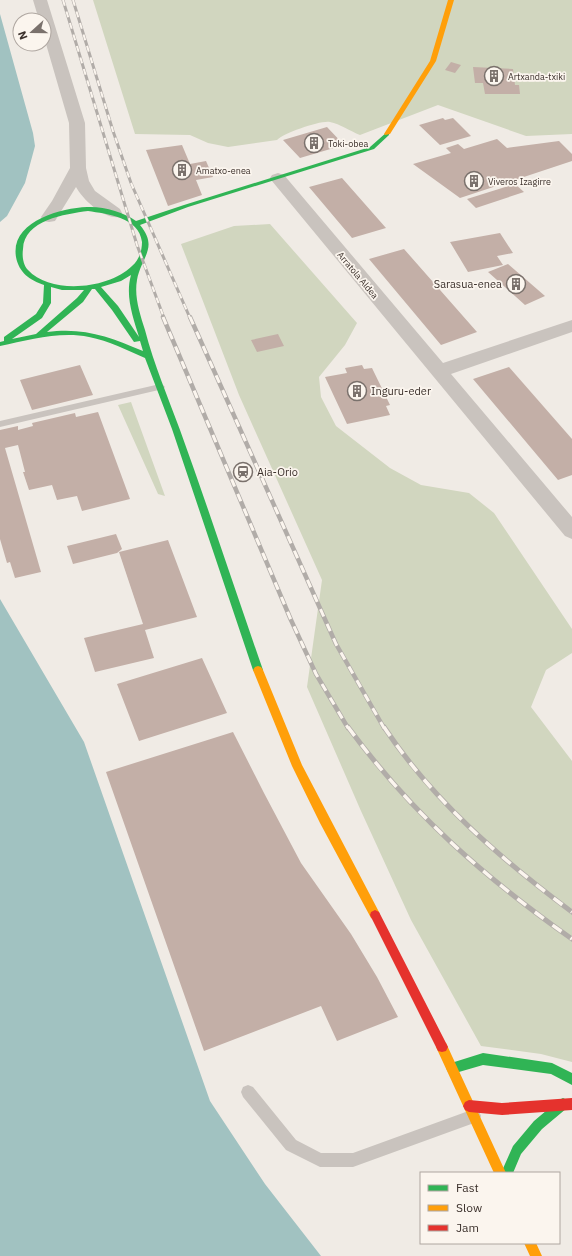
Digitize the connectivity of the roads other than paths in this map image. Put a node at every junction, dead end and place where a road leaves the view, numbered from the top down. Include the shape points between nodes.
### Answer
1 (40, 0) edge
2 (452, 0) edge
3 (78, 168) junction
4 (278, 178) junction
5 (114, 213) junction
6 (49, 217) junction
7 (136, 224) junction
8 (137, 266) junction
9 (48, 285) junction
10 (93, 287) junction
11 (572, 326) edge
12 (38, 336) junction
13 (0, 344) edge
14 (148, 356) junction
15 (439, 371) junction
16 (160, 386) junction
17 (0, 424) edge
18 (572, 531) edge
19 (452, 1068) junction
20 (572, 1079) edge
21 (248, 1092) dead end
22 (567, 1104) edge
23 (472, 1111) junction
24 (500, 1172) edge
25 (507, 1172) edge
26 (530, 1244) edge
27 (536, 1256) edge

1 - 3 street via 77,123
2 - 4 main road via 433,61 386,135 372,148
3 - 5 street via 88,194
3 - 6 street
4 - 7 main road
4 - 15 street, Arratola Aldea
5 - 6 main road via 88,209
5 - 7 main road
6 - 9 main road via 30,228 21,240 17,254 26,272
7 - 8 main road via 143,233 146,244 143,259
8 - 10 main road via 123,277
8 - 14 main road via 133,281 133,302
9 - 10 main road via 72,289
9 - 13 main road via 47,303 39,316
10 - 12 main road
10 - 14 main road via 115,308
11 - 15 street
12 - 13 main road
12 - 14 main road via 80,332 116,342
14 - 16 main road
15 - 18 street, Arratola Aldea
16 - 17 lane
16 - 19 main road via 253,656 297,766 385,933
19 - 20 main road via 483,1059 552,1069
19 - 23 main road
21 - 23 lane via 291,1145 320,1160 353,1160
22 - 23 main road
22 - 25 main road via 538,1125 517,1150
23 - 24 main road
26 - 27 main road

